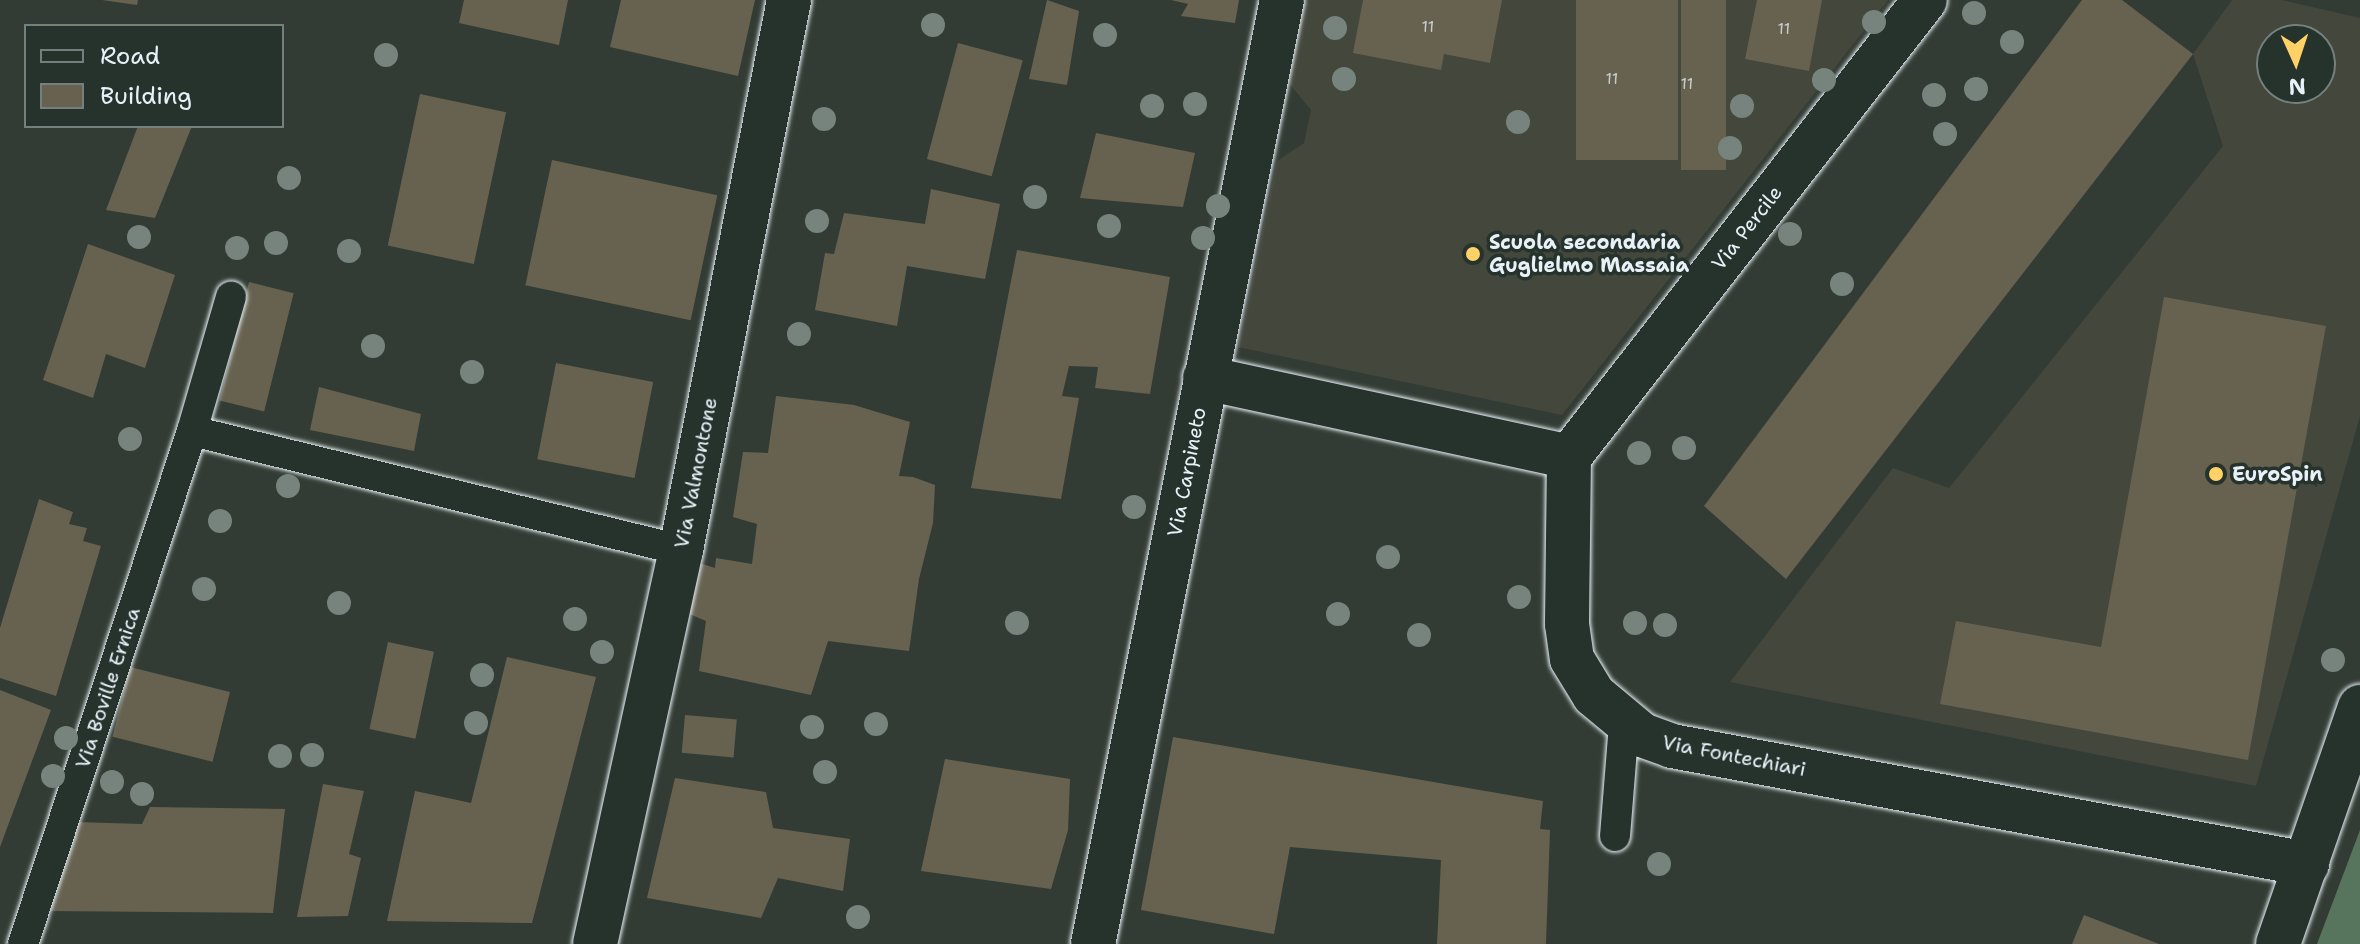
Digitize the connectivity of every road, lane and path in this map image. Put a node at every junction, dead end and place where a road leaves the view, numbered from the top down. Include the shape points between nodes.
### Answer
1 (789, 0) edge
2 (1282, 0) edge
3 (1925, 0) edge
4 (231, 297) dead end
5 (1205, 378) junction
6 (192, 431) junction
7 (1569, 457) junction
8 (681, 550) junction
9 (2360, 707) edge
10 (1624, 724) junction
11 (1615, 836) dead end
12 (2307, 864) junction
13 (23, 944) edge
14 (595, 944) edge
15 (1093, 944) edge
16 (2278, 944) edge

1 - 8 street, Via Valmontone
2 - 5 street, Via Carpineto
3 - 7 street, Via Percile
4 - 6 lane, Via Boville Ernica
5 - 7 street
5 - 15 street, Via Carpineto
6 - 8 lane
6 - 13 lane, Via Boville Ernica
7 - 10 street, Via Fontechiari via 1567,624 1572,659 1594,695
8 - 14 street, Via Valmontone
9 - 12 street
10 - 11 lane
10 - 12 street, Via Fontechiari via 1672,746
12 - 16 street

